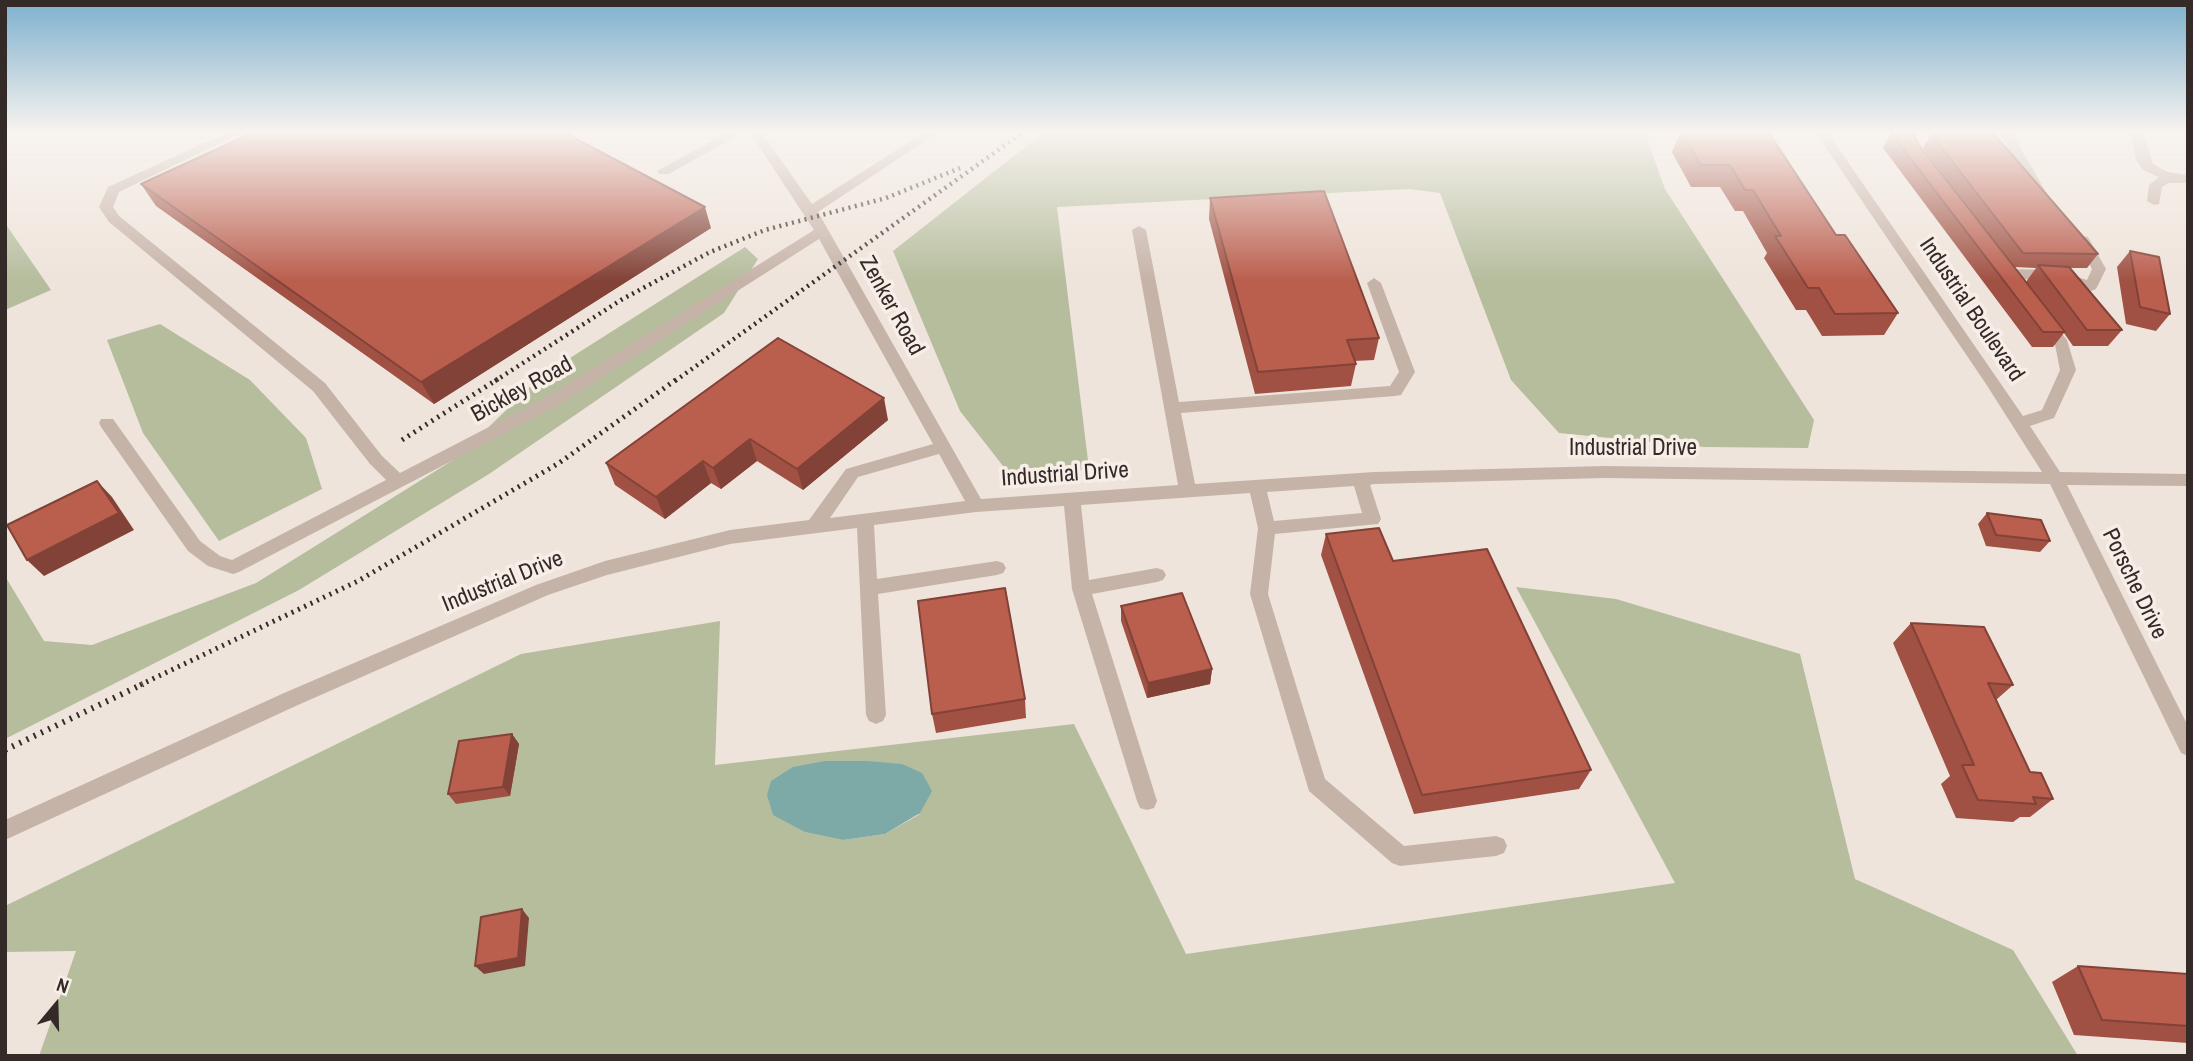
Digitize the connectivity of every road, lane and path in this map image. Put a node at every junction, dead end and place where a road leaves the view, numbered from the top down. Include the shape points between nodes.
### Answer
1 (129, 183) edge
2 (790, 183) edge
3 (854, 183) edge
4 (1858, 183) edge
5 (2033, 183) edge
6 (2160, 183) edge
7 (2154, 201) dead end
8 (2048, 203) edge
9 (810, 211) junction
10 (1139, 230) dead end
11 (822, 231) junction
12 (2075, 232) edge
13 (1374, 283) dead end
14 (1172, 408) junction
15 (107, 423) dead end
16 (2019, 423) junction
17 (943, 447) junction
18 (1360, 479) junction
19 (2056, 480) junction
20 (2188, 480) edge
21 (399, 482) junction
22 (1257, 486) junction
23 (1188, 491) junction
24 (1072, 499) junction
25 (976, 506) junction
26 (865, 519) junction
27 (815, 525) junction
28 (1267, 528) junction
29 (998, 568) dead end
30 (1157, 575) dead end
31 (869, 588) junction
32 (1081, 589) junction
33 (876, 715) dead end
34 (2188, 747) edge
35 (1147, 800) dead end
36 (5, 830) edge
37 (1496, 846) dead end

1 - 21 street via 113,190 106,207 114,219 319,387
2 - 9 street, Zenker Road
3 - 9 street
4 - 16 street, Industrial Boulevard
5 - 8 street
6 - 7 street via 2155,186
9 - 11 street, Zenker Road
10 - 14 street
11 - 17 street, Zenker Road
11 - 21 street, Bickley Road via 551,402
12 - 16 street via 2099,269 2091,286 2054,275 2005,270 2062,344 2068,370 2048,414
13 - 14 street via 1407,372 1395,391
14 - 23 street
15 - 21 street, Bickley Road via 194,546 214,561 233,567
16 - 19 street, Industrial Boulevard
17 - 25 street, Zenker Road
17 - 27 street via 852,473
18 - 19 street, Industrial Drive via 1605,472
18 - 22 street, Industrial Drive
18 - 28 street via 1372,519
19 - 20 street, Industrial Drive
19 - 34 street, Porsche Drive
22 - 23 street, Industrial Drive
22 - 28 street
23 - 24 street, Industrial Drive
24 - 25 street, Industrial Drive
24 - 32 street
25 - 26 street, Industrial Drive
26 - 27 street, Industrial Drive
26 - 31 street
27 - 36 street, Industrial Drive via 668,550 542,590
28 - 37 street via 1259,594 1316,784 1400,856
29 - 31 street
30 - 32 street
31 - 33 street
32 - 35 street

